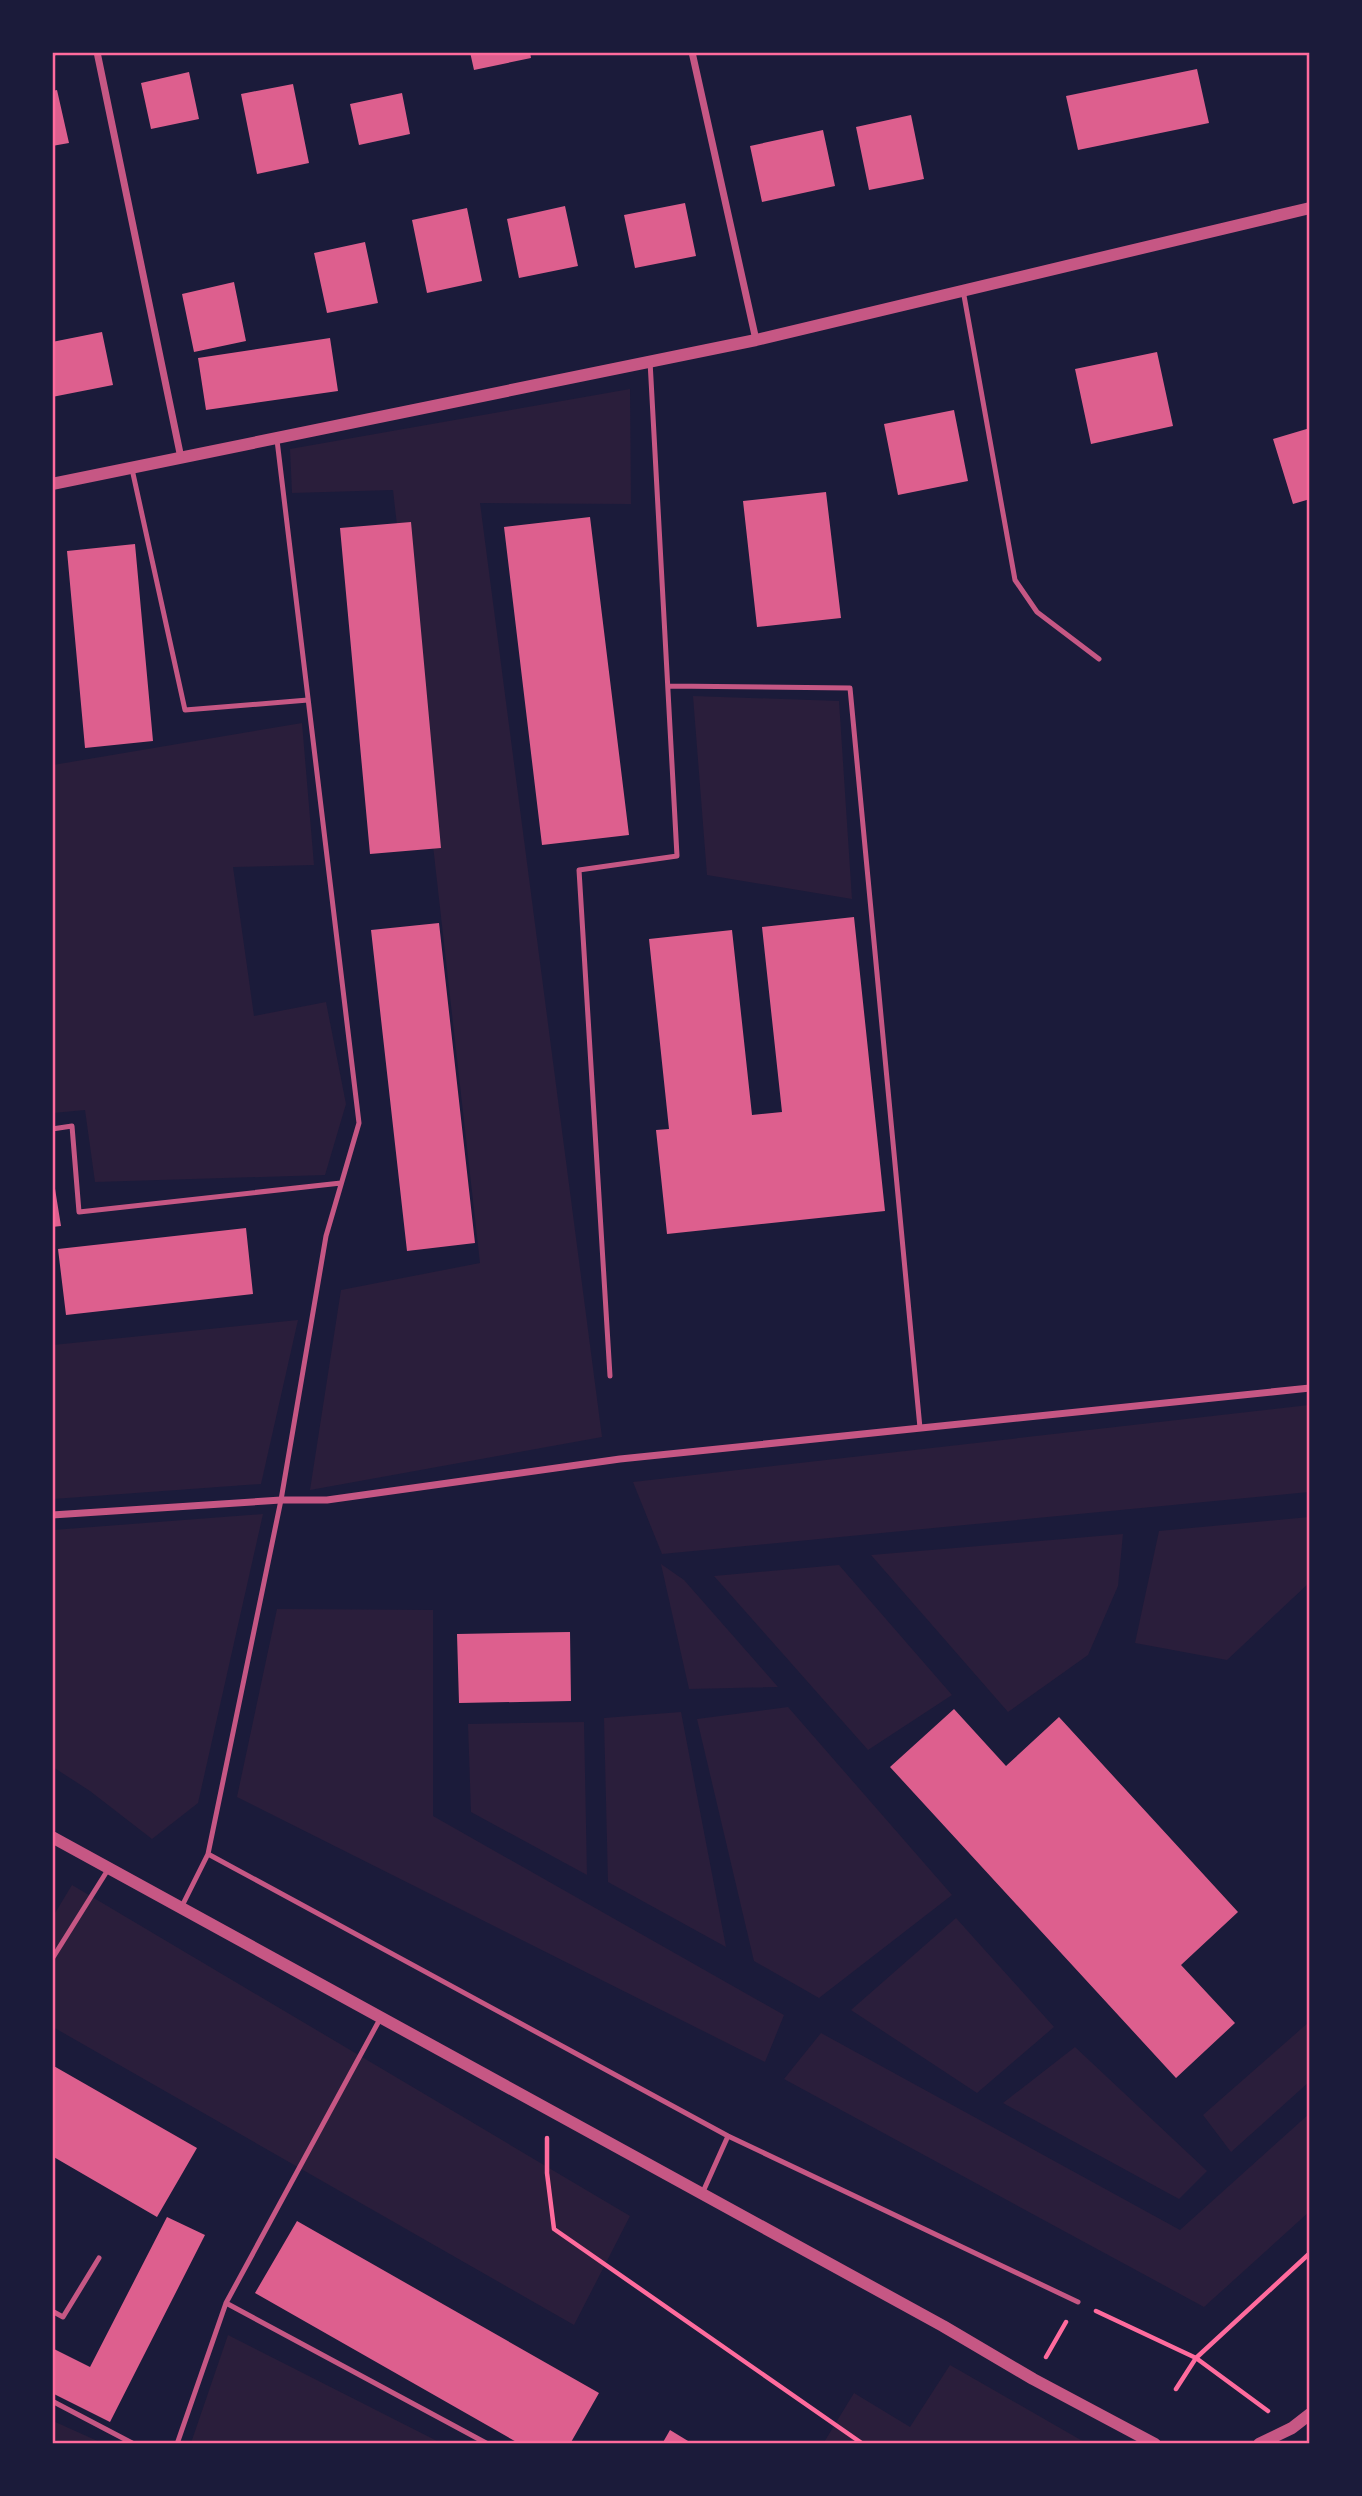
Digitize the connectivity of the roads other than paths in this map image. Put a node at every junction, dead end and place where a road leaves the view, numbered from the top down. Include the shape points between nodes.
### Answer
1 (97, 52) edge
2 (692, 52) edge
3 (1310, 208) edge
4 (963, 290) junction
5 (756, 340) junction
6 (650, 361) junction
7 (277, 439) junction
8 (181, 458) junction
9 (132, 469) junction
10 (52, 484) edge
11 (1098, 659) dead end
12 (668, 686) junction
13 (308, 700) junction
14 (52, 1129) edge
15 (341, 1183) junction
16 (610, 1376) dead end
17 (1310, 1388) edge
18 (920, 1428) junction
19 (281, 1500) junction
20 (52, 1515) edge
21 (52, 1837) edge
22 (208, 1854) junction
23 (109, 1868) junction
24 (181, 1908) junction
25 (52, 1959) edge
26 (381, 2018) junction
27 (728, 2136) junction
28 (702, 2194) junction
29 (99, 2258) dead end
30 (1077, 2302) road end
31 (226, 2303) junction
32 (52, 2311) edge
33 (52, 2400) edge
34 (1310, 2414) edge
35 (134, 2444) edge
36 (177, 2444) edge
37 (488, 2444) edge
38 (1154, 2444) edge
39 (1259, 2444) edge

1 - 8 street
2 - 5 street
3 - 4 street
4 - 5 street
4 - 11 lane via 1015,580 1038,612
5 - 6 street
6 - 7 street
6 - 12 lane
7 - 8 street
7 - 13 lane
8 - 9 street
9 - 10 street
9 - 13 lane via 185,710
12 - 16 lane via 677,856 579,870
12 - 18 lane via 850,688
13 - 15 lane via 359,1123
14 - 15 lane via 72,1126 79,1212
15 - 19 lane via 326,1236
17 - 18 street
18 - 19 street via 620,1459 327,1500
19 - 20 street
19 - 22 lane
21 - 23 street
22 - 24 lane
22 - 27 lane
23 - 24 street
23 - 25 lane
24 - 26 street
26 - 28 street
26 - 31 lane
27 - 28 lane
27 - 30 lane
28 - 38 street
29 - 32 lane via 63,2317
31 - 36 lane
31 - 37 lane
33 - 35 lane
34 - 39 street

